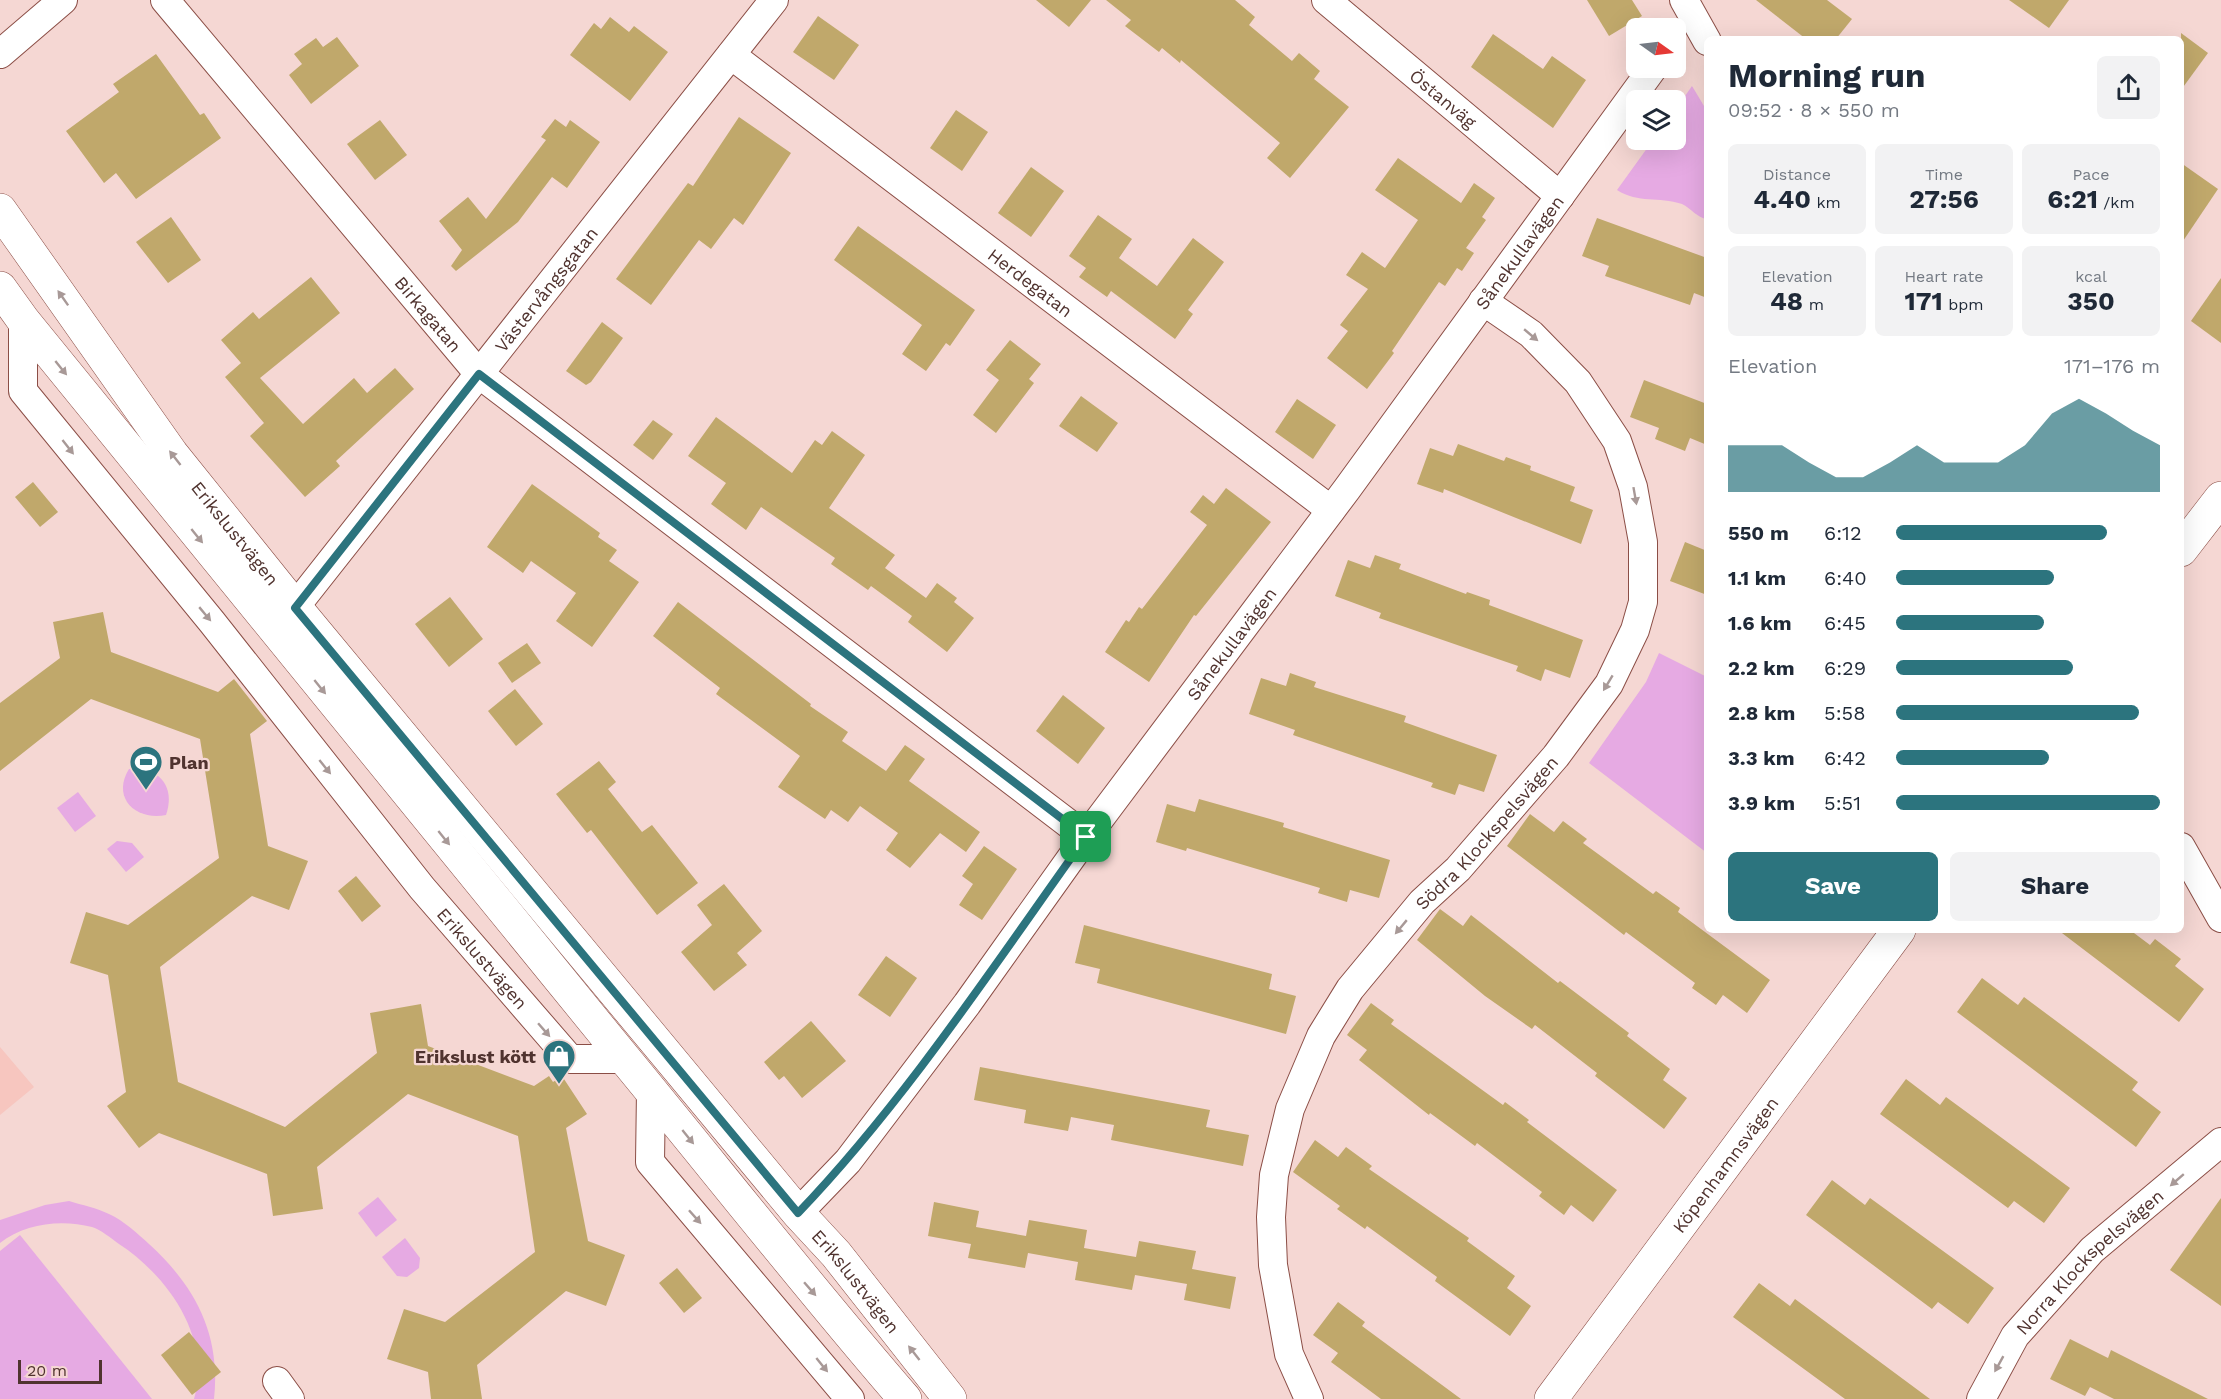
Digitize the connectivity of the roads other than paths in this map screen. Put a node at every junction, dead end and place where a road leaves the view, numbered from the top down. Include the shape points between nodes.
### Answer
1 (63, 0) edge
2 (165, 0) edge
3 (774, 0) edge
4 (1326, 0) edge
5 (1689, 13) edge
6 (1704, 36) edge
7 (0, 54) edge
8 (731, 55) junction
9 (1646, 78) edge
10 (1560, 195) junction
11 (0, 210) edge
12 (0, 288) edge
13 (1484, 301) junction
14 (22, 320) junction
15 (479, 374) junction
16 (2221, 498) edge
17 (1331, 510) junction
18 (2184, 544) edge
19 (295, 608) junction
20 (1086, 837) junction
21 (2184, 852) edge
22 (2221, 918) edge
23 (1897, 933) edge
24 (626, 1059) junction
25 (651, 1091) junction
26 (2221, 1142) edge
27 (798, 1213) junction
28 (850, 1399) edge
29 (905, 1399) edge
30 (950, 1399) edge
31 (1309, 1399) edge
32 (1551, 1399) edge
33 (1981, 1399) edge

1 - 7 street
2 - 15 street, Birkagatan
3 - 8 street, Västervångsgatan
4 - 10 street, Östanväg
5 - 6 street
8 - 15 street, Västervångsgatan
8 - 17 street, Herdegatan
9 - 10 street, Sånekullavägen
10 - 13 street, Sånekullavägen
19 -> 11 street, Erikslustvägen via 172,454
12 - 14 street, Erikslustvägen
13 - 17 street, Sånekullavägen
13 -> 31 street, Södra Klockspelsvägen via 1531,334 1578,382 1617,441 1634,487 1643,542 1643,602 1635,630 1609,684 1556,756 1458,869 1422,902 1350,989 1321,1036 1290,1109 1274,1175 1273,1265 1289,1354
14 -> 24 street, Erikslustvägen
14 -> 24 street, Erikslustvägen via 23,391 422,888 570,1059
15 - 19 street, Västervångsgatan
15 - 20 street, Birkagatan
16 - 18 street
17 - 20 street, Sånekullavägen
19 - 27 street, Erikslustvägen
20 - 27 street, Sånekullavägen via 848,1161
21 - 22 street
23 - 32 street, Köpenhamnsvägen
24 - 25 street, Erikslustvägen
25 -> 28 street via 650,1162
25 -> 29 street, Erikslustvägen via 803,1281
26 -> 33 street, Norra Klockspelsvägen via 2092,1250 2015,1336
30 -> 27 street, Erikslustvägen via 836,1254

